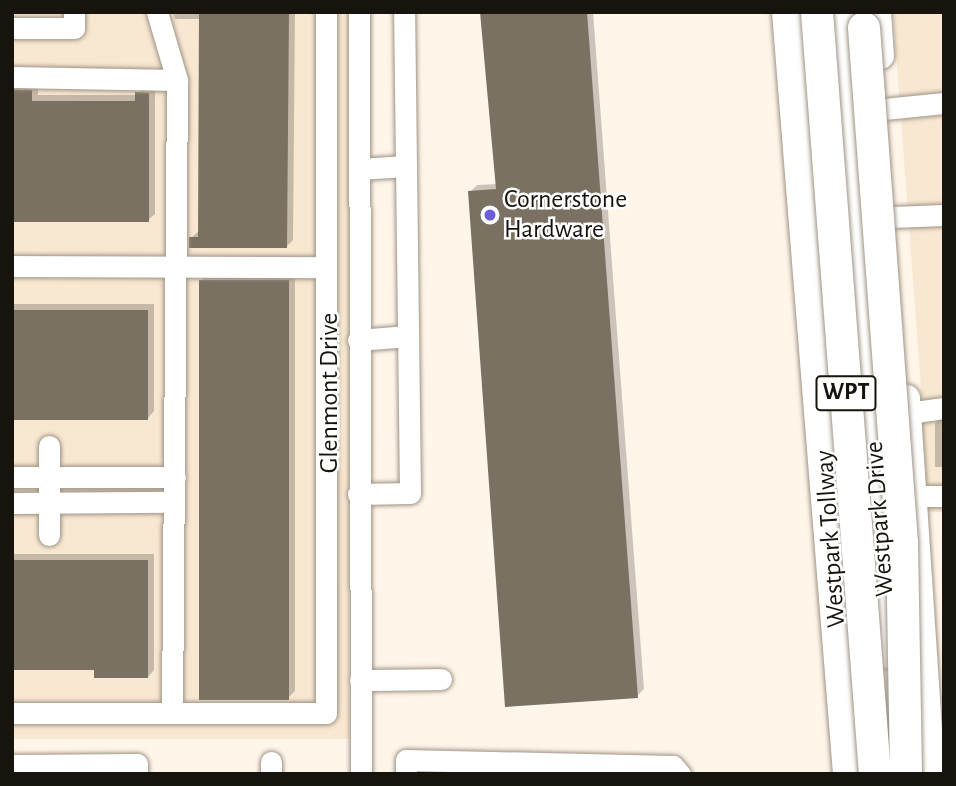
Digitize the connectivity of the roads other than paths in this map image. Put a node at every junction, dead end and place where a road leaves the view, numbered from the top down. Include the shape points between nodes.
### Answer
1 (74, 12) edge
2 (157, 12) edge
3 (326, 12) edge
4 (359, 12) edge
5 (404, 12) edge
6 (788, 12) edge
7 (817, 12) edge
8 (832, 12) edge
9 (861, 16) edge
10 (12, 28) edge
11 (12, 77) edge
12 (177, 80) junction
13 (944, 103) edge
14 (884, 109) junction
15 (406, 166) junction
16 (359, 169) junction
17 (944, 215) edge
18 (892, 217) junction
19 (12, 267) edge
20 (178, 267) junction
21 (326, 267) junction
22 (408, 336) junction
23 (358, 340) junction
24 (944, 408) edge
25 (908, 413) junction
26 (49, 446) dead end
27 (825, 464) junction
28 (12, 477) edge
29 (49, 477) junction
30 (175, 477) junction
31 (358, 494) junction
32 (915, 496) junction
33 (944, 496) edge
34 (174, 502) junction
35 (12, 503) edge
36 (49, 503) junction
37 (49, 535) dead end
38 (891, 668) junction
39 (934, 668) edge
40 (441, 679) dead end
41 (360, 680) junction
42 (12, 713) edge
43 (172, 713) junction
44 (12, 765) edge
45 (137, 774) edge
46 (361, 774) edge
47 (406, 774) edge
48 (680, 774) edge
49 (849, 774) edge
50 (876, 774) edge
51 (900, 774) edge
52 (906, 774) edge
53 (932, 774) edge

1 - 10 street via 74,28
2 - 12 street
3 - 21 street
4 - 16 street, Glenmont Drive
5 - 15 street
6 - 27 highway, Westpark Tollway / WPT
7 - 50 highway, Westpark Tollway / WPT, bridge
8 - 27 highway
9 - 14 main road, Westpark Drive
9 - 38 main road, Westpark Drive
9 - 52 highway, bridge via 902,542
11 - 12 street
12 - 20 street
13 - 14 street
14 - 18 main road, Westpark Drive
15 - 16 street
15 - 22 street
16 - 23 street, Glenmont Drive
17 - 18 street
18 - 25 main road, Westpark Drive
19 - 20 street
20 - 21 street
20 - 30 street
21 - 43 street via 326,713
22 - 23 street
22 - 31 street via 410,493
23 - 31 street, Glenmont Drive
24 - 25 street
25 - 32 main road, Westpark Drive
26 - 29 street
27 - 49 highway, Westpark Tollway / WPT
28 - 29 street
29 - 30 street
29 - 36 street
30 - 34 street
31 - 41 street, Glenmont Drive
32 - 33 street
32 - 39 main road, Westpark Drive
34 - 36 street
34 - 43 street
35 - 36 street
36 - 37 street
38 - 39 street
38 - 51 main road, Westpark Drive
39 - 53 main road, Westpark Drive
40 - 41 street
41 - 46 street, Glenmont Drive
42 - 43 street
44 - 45 street via 137,764
47 - 48 street via 406,760 673,766

